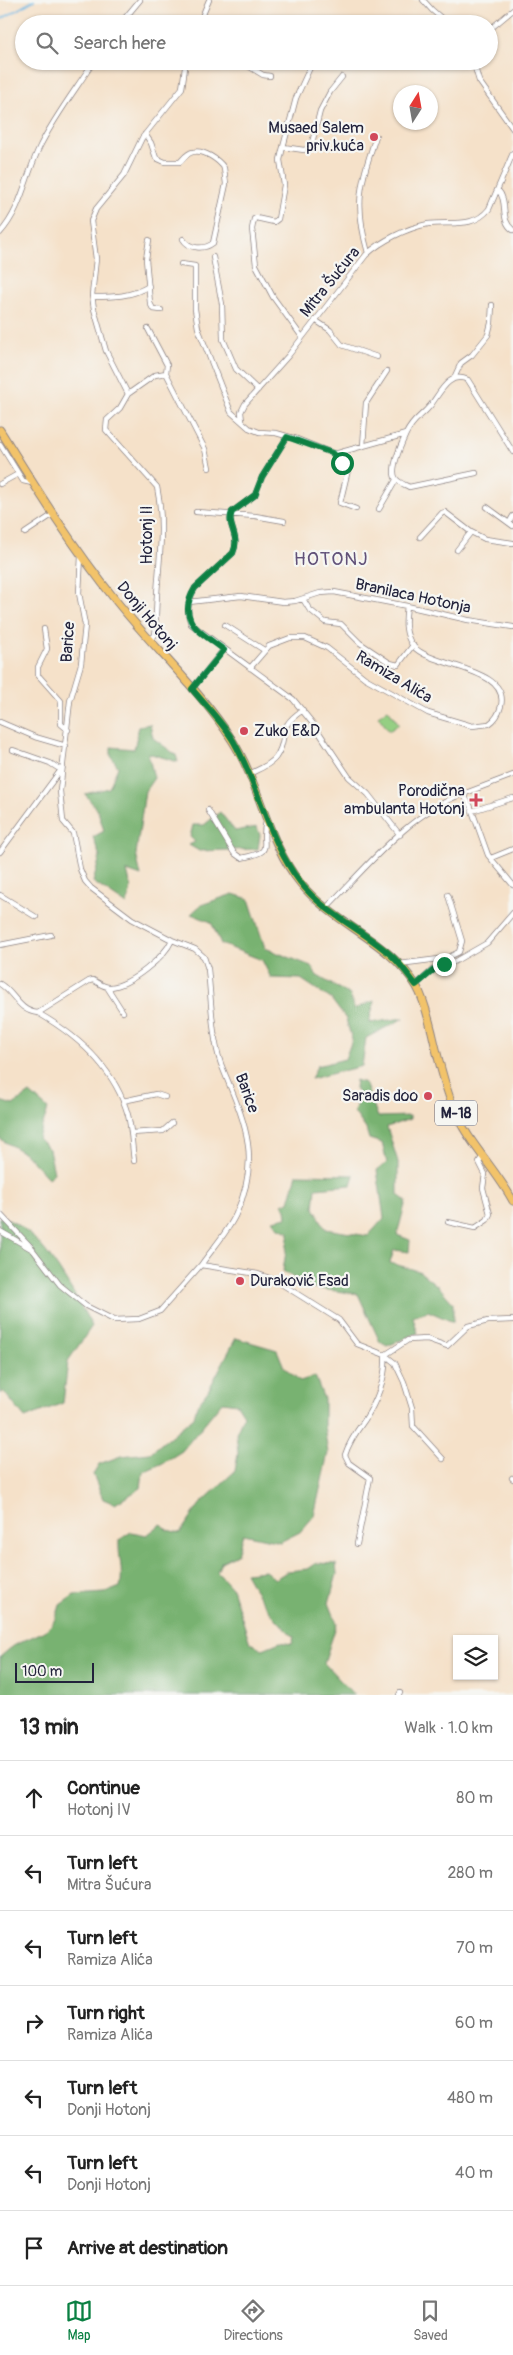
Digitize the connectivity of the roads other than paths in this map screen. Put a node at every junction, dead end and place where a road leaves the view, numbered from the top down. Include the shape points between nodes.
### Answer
1 (140, 0) edge
2 (209, 0) edge
3 (424, 0) edge
4 (513, 10) edge
5 (128, 15) edge
6 (203, 15) edge
7 (438, 15) edge
8 (498, 22) edge
9 (88, 70) edge
10 (185, 70) edge
11 (255, 70) edge
12 (309, 70) edge
13 (476, 70) edge
14 (270, 76) dead end
15 (342, 77) dead end
16 (513, 129) edge
17 (145, 134) junction
18 (376, 136) dead end
19 (282, 147) junction
20 (513, 155) edge
21 (498, 190) junction
22 (513, 230) edge
23 (0, 233) edge
24 (184, 239) dead end
25 (149, 240) dead end
26 (368, 253) junction
27 (213, 257) dead end
28 (181, 264) dead end
29 (149, 286) junction
30 (92, 297) junction
31 (492, 305) dead end
32 (161, 310) dead end
33 (315, 320) junction
34 (148, 329) dead end
35 (302, 337) junction
36 (377, 357) dead end
37 (387, 371) dead end
38 (166, 373) junction
39 (454, 378) junction
40 (258, 390) junction
41 (128, 394) junction
42 (242, 420) junction
43 (0, 430) edge
44 (406, 434) junction
45 (287, 437) junction
46 (0, 444) edge
47 (363, 446) junction
48 (513, 452) edge
49 (332, 453) junction
50 (209, 468) dead end
51 (476, 473) dead end
52 (18, 474) junction
53 (396, 480) junction
54 (32, 483) junction
55 (0, 484) edge
56 (487, 507) dead end
57 (356, 509) dead end
58 (379, 510) dead end
59 (196, 512) dead end
60 (52, 514) junction
61 (230, 515) junction
62 (513, 516) edge
63 (284, 521) dead end
64 (511, 525) edge
65 (471, 532) junction
66 (25, 533) dead end
67 (420, 537) dead end
68 (513, 543) edge
69 (457, 550) dead end
70 (81, 555) junction
71 (303, 599) junction
72 (189, 602) junction
73 (407, 606) junction
74 (225, 625) dead end
75 (513, 627) edge
76 (44, 629) dead end
77 (150, 640) junction
78 (413, 645) junction
79 (224, 650) junction
80 (264, 650) junction
81 (250, 668) junction
82 (192, 689) junction
83 (303, 710) junction
84 (0, 722) edge
85 (68, 730) junction
86 (66, 746) junction
87 (13, 750) dead end
88 (62, 768) junction
89 (249, 774) junction
90 (513, 775) edge
91 (463, 794) junction
92 (513, 798) edge
93 (208, 810) dead end
94 (472, 811) junction
95 (266, 821) junction
96 (400, 835) junction
97 (513, 849) edge
98 (0, 852) edge
99 (491, 858) junction
100 (513, 885) edge
101 (0, 895) edge
102 (448, 895) dead end
103 (326, 908) junction
104 (513, 912) edge
105 (36, 917) dead end
106 (52, 936) dead end
107 (172, 940) junction
108 (0, 945) edge
109 (399, 964) junction
110 (0, 984) edge
111 (416, 985) junction
112 (107, 987) junction
113 (123, 1012) dead end
114 (38, 1013) junction
115 (165, 1097) dead end
116 (123, 1101) junction
117 (172, 1123) dead end
118 (132, 1133) junction
119 (483, 1156) junction
120 (134, 1161) dead end
121 (513, 1201) edge
122 (0, 1214) edge
123 (448, 1222) dead end
124 (0, 1231) edge
125 (33, 1250) junction
126 (200, 1265) junction
127 (513, 1320) edge
128 (386, 1355) junction
129 (443, 1459) dead end
130 (357, 1544) dead end

1 - 5 street
2 - 6 street
3 - 7 street
4 - 8 street
9 - 23 street via 39,147 16,209
10 - 17 street via 182,88
11 - 14 street
12 - 19 street, Mitra Šućura via 296,98
13 - 16 street via 480,81
15 - 19 street via 320,111 311,147 304,150
17 - 24 street via 160,160 180,162 191,152 201,152 224,168 226,184 213,243 198,248 187,245
17 - 30 street via 124,174 92,216 90,227 96,259
18 - 26 street via 360,196
19 - 35 street, Mitra Šućura via 280,160 284,185 278,220 254,219 254,250 262,278 284,315
20 - 21 street, Mitra Šućura
21 - 22 street via 505,221
21 - 26 street, Mitra Šućura via 489,209 476,221 427,224
25 - 29 street via 146,259
26 - 33 street, Mitra Šućura
27 - 40 street via 222,304 223,339 236,369
28 - 42 street via 195,266 198,328 227,404 231,412
29 - 30 street via 125,296
29 - 32 street via 153,309
30 - 41 street via 106,351
31 - 39 street via 488,335 472,355 460,363
33 - 35 street, Mitra Šućura
33 - 36 street via 330,330 342,345
34 - 38 street via 168,365
35 - 40 street, Mitra Šućura
37 - 47 street via 366,403
38 - 41 street, Hotonj II via 155,375
38 - 50 street via 202,443
39 - 44 street via 414,420
39 - 48 street via 468,380
40 - 42 street, Mitra Šućura via 242,408
41 - 77 street, Hotonj II via 120,408 107,420 106,430 157,487 160,500 156,626 155,635
42 - 45 street via 259,432
43 - 54 main road, Donji Hotonj / M-18
44 - 47 street
44 - 53 street via 395,463
45 - 49 street
45 - 61 street via 262,477 255,495
46 - 52 street
47 - 49 street
49 - 57 street via 348,470 340,502
51 - 53 street via 414,488
52 - 54 street via 23,481
52 - 55 street
53 - 58 street
54 - 60 main road, Donji Hotonj / M-18
56 - 64 street
59 - 61 street
60 - 66 street
60 - 70 main road, Donji Hotonj / M-18
61 - 63 street
61 - 72 street via 236,546 233,553 195,588
62 - 64 street
65 - 67 street via 446,512
65 - 68 street via 485,539
65 - 69 street
70 - 77 main road, Donji Hotonj / M-18
70 - 85 street, Barice via 78,593 85,625 81,664 70,701
71 - 72 street, Branilaca Hotonja via 283,602 241,596
71 - 73 street, Branilaca Hotonja via 326,592
71 - 78 street via 309,609 325,622 341,624 360,643 390,663 402,661
72 - 79 street via 187,615 191,624
73 - 75 street, Branilaca Hotonja
73 - 78 street via 407,635
74 - 80 street
76 - 85 street, Barice via 47,649 38,675 61,701 61,724
77 - 82 main road, Donji Hotonj / M-18
78 - 80 street, Ramiza Alića via 428,657 493,682 502,699 496,717 484,726 472,726 428,713 365,678 313,640 290,638
79 - 81 street
79 - 82 street
80 - 81 street, Ramiza Alića
81 - 83 street
82 - 89 main road, Donji Hotonj / M-18 via 234,742
83 - 89 street via 283,730 274,760
83 - 96 street via 349,776 368,794
84 - 86 street
85 - 86 street, Barice
86 - 88 street, Barice
87 - 88 street
88 - 98 street
88 - 107 street, Barice via 61,815 72,833 85,881 132,919
89 - 95 main road, Donji Hotonj / M-18
90 - 91 street
91 - 94 street
91 - 96 street via 427,811
92 - 94 street
93 - 95 street, Donji Hotonj via 241,858 260,855 264,851
94 - 99 street
95 - 103 main road, Donji Hotonj / M-18 via 285,862 301,884
96 - 103 street
97 - 99 street
99 - 100 street
101 - 105 street
102 - 109 street via 462,941 460,952 447,958
103 - 109 main road, Donji Hotonj / M-18 via 380,946
104 - 111 street via 487,943 436,968
106 - 108 street
107 - 112 street via 169,948 131,980
107 - 126 street, Barice via 195,949 204,957 221,1063 244,1120 248,1144 245,1186 235,1216
109 - 111 main road, Donji Hotonj / M-18
110 - 114 street via 21,1007
111 - 119 main road, Donji Hotonj / M-18 via 427,1012 454,1110
112 - 113 street
112 - 114 street via 89,981
114 - 116 street via 79,1040 109,1073
115 - 116 street via 156,1094
116 - 118 street
117 - 118 street via 163,1131
118 - 120 street
119 - 121 main road, M-18
119 - 123 street via 479,1162 485,1174 483,1188 490,1214 487,1220 475,1228
122 - 125 street
124 - 125 street
125 - 126 street via 60,1285 86,1306 114,1320 139,1319 160,1311
126 - 128 street via 258,1274 275,1280 339,1320 357,1344
127 - 128 street via 468,1326 447,1346 427,1339 408,1340
128 - 129 street via 395,1363 404,1382 412,1408 413,1426
128 - 130 street via 379,1391 345,1455 349,1463 370,1478

